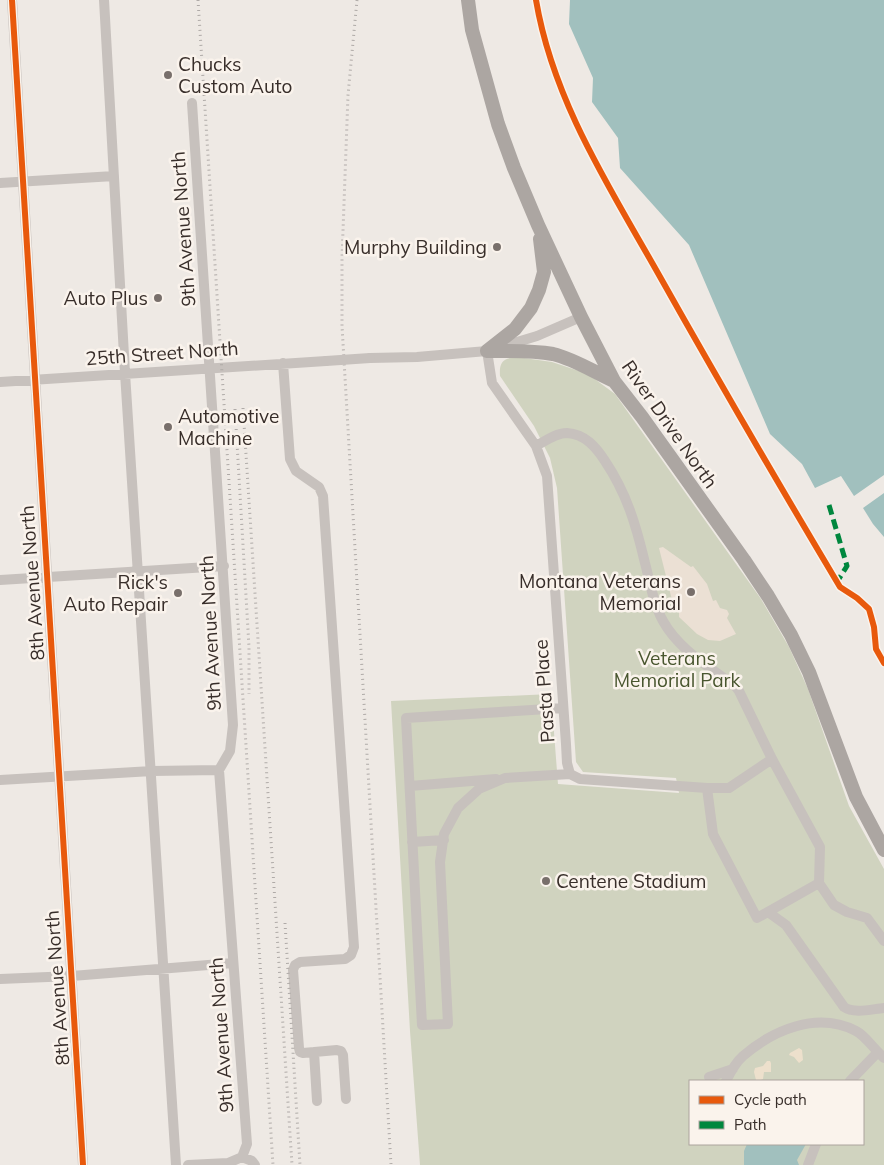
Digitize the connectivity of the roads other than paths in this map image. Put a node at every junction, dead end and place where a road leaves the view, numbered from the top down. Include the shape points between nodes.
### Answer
1 (12, 0) edge
2 (104, 0) edge
3 (468, 0) edge
4 (192, 103) dead end
5 (114, 176) junction
6 (22, 182) junction
7 (0, 183) edge
8 (538, 225) junction
9 (581, 317) junction
10 (486, 351) junction
11 (283, 363) junction
12 (210, 368) junction
13 (125, 374) junction
14 (34, 379) junction
15 (614, 381) junction
16 (0, 382) edge
17 (536, 446) junction
18 (224, 566) junction
19 (138, 571) junction
20 (47, 577) junction
21 (0, 580) edge
22 (563, 708) junction
23 (772, 759) junction
24 (219, 770) junction
25 (152, 771) junction
26 (570, 774) junction
27 (59, 776) junction
28 (505, 778) junction
29 (0, 780) edge
30 (410, 786) junction
31 (707, 788) junction
32 (444, 840) junction
33 (412, 842) junction
34 (884, 850) edge
35 (818, 883) junction
36 (768, 912) junction
37 (884, 941) edge
38 (233, 963) junction
39 (163, 968) junction
40 (72, 976) junction
41 (0, 979) edge
42 (884, 1008) edge
43 (314, 1052) junction
44 (881, 1055) edge
45 (733, 1069) junction
46 (709, 1078) dead end
47 (727, 1080) edge
48 (851, 1080) edge
49 (346, 1099) dead end
50 (317, 1101) dead end
51 (816, 1145) edge
52 (242, 1157) junction
53 (83, 1165) edge
54 (176, 1165) edge
55 (188, 1165) edge
56 (255, 1165) edge
57 (808, 1165) edge

1 - 6 street, 8th Avenue North
2 - 5 street
3 - 8 main road, River Drive North via 472,30 498,124
4 - 12 street, 9th Avenue North
5 - 6 street
5 - 13 street
6 - 7 street
6 - 14 street, 8th Avenue North
8 - 9 main road, River Drive North
8 - 10 main road via 544,272 539,290 531,308 515,329
9 - 10 street via 537,336
9 - 15 main road, River Drive North
10 - 11 street, 25th Street North, bridge
10 - 15 main road via 535,351 555,355
10 - 17 street, Pasta Place via 492,383
11 - 12 street, 25th Street North
11 - 43 street via 290,459 296,471 319,487 323,496 354,947 345,959 300,962 293,970 300,1052
12 - 13 street, 25th Street North
12 - 18 street, 9th Avenue North
13 - 14 street, 25th Street North
13 - 19 street
14 - 16 street, 25th Street North
14 - 20 street, 8th Avenue North
15 - 34 main road, River Drive North via 744,560 786,627 809,672 856,797
17 - 22 street, Pasta Place via 547,476
17 - 23 street via 568,433 588,440 598,450 630,506 662,619 692,654 736,686
18 - 19 street
18 - 24 street, 9th Avenue North via 233,725 230,751
19 - 20 street
19 - 25 street
20 - 21 street
20 - 27 street, 8th Avenue North
22 - 26 street, Pasta Place
22 - 30 street via 406,718
23 - 31 street via 728,788
23 - 35 street via 820,847
24 - 25 street
24 - 38 street, 9th Avenue North
25 - 27 street
25 - 39 street
26 - 28 street
26 - 31 street via 580,779
27 - 29 street
27 - 40 street, 8th Avenue North
28 - 30 street
28 - 32 street via 479,789 458,808
30 - 33 street
31 - 36 street via 714,834 757,918
32 - 33 street
32 - 33 street via 440,862 448,1024 422,1025
35 - 36 street
35 - 37 street via 834,905 867,918
36 - 42 street via 786,924 848,1010
38 - 39 street
38 - 52 street, 9th Avenue North via 247,1144
39 - 40 street
39 - 54 street
40 - 41 street
40 - 53 street, 8th Avenue North
43 - 49 street via 337,1050 344,1055
43 - 50 street
44 - 45 street via 858,1032 846,1026 804,1023 769,1038 741,1057
44 - 48 street
45 - 46 street
45 - 47 street
51 - 57 street
52 - 55 street via 228,1163
52 - 56 street

